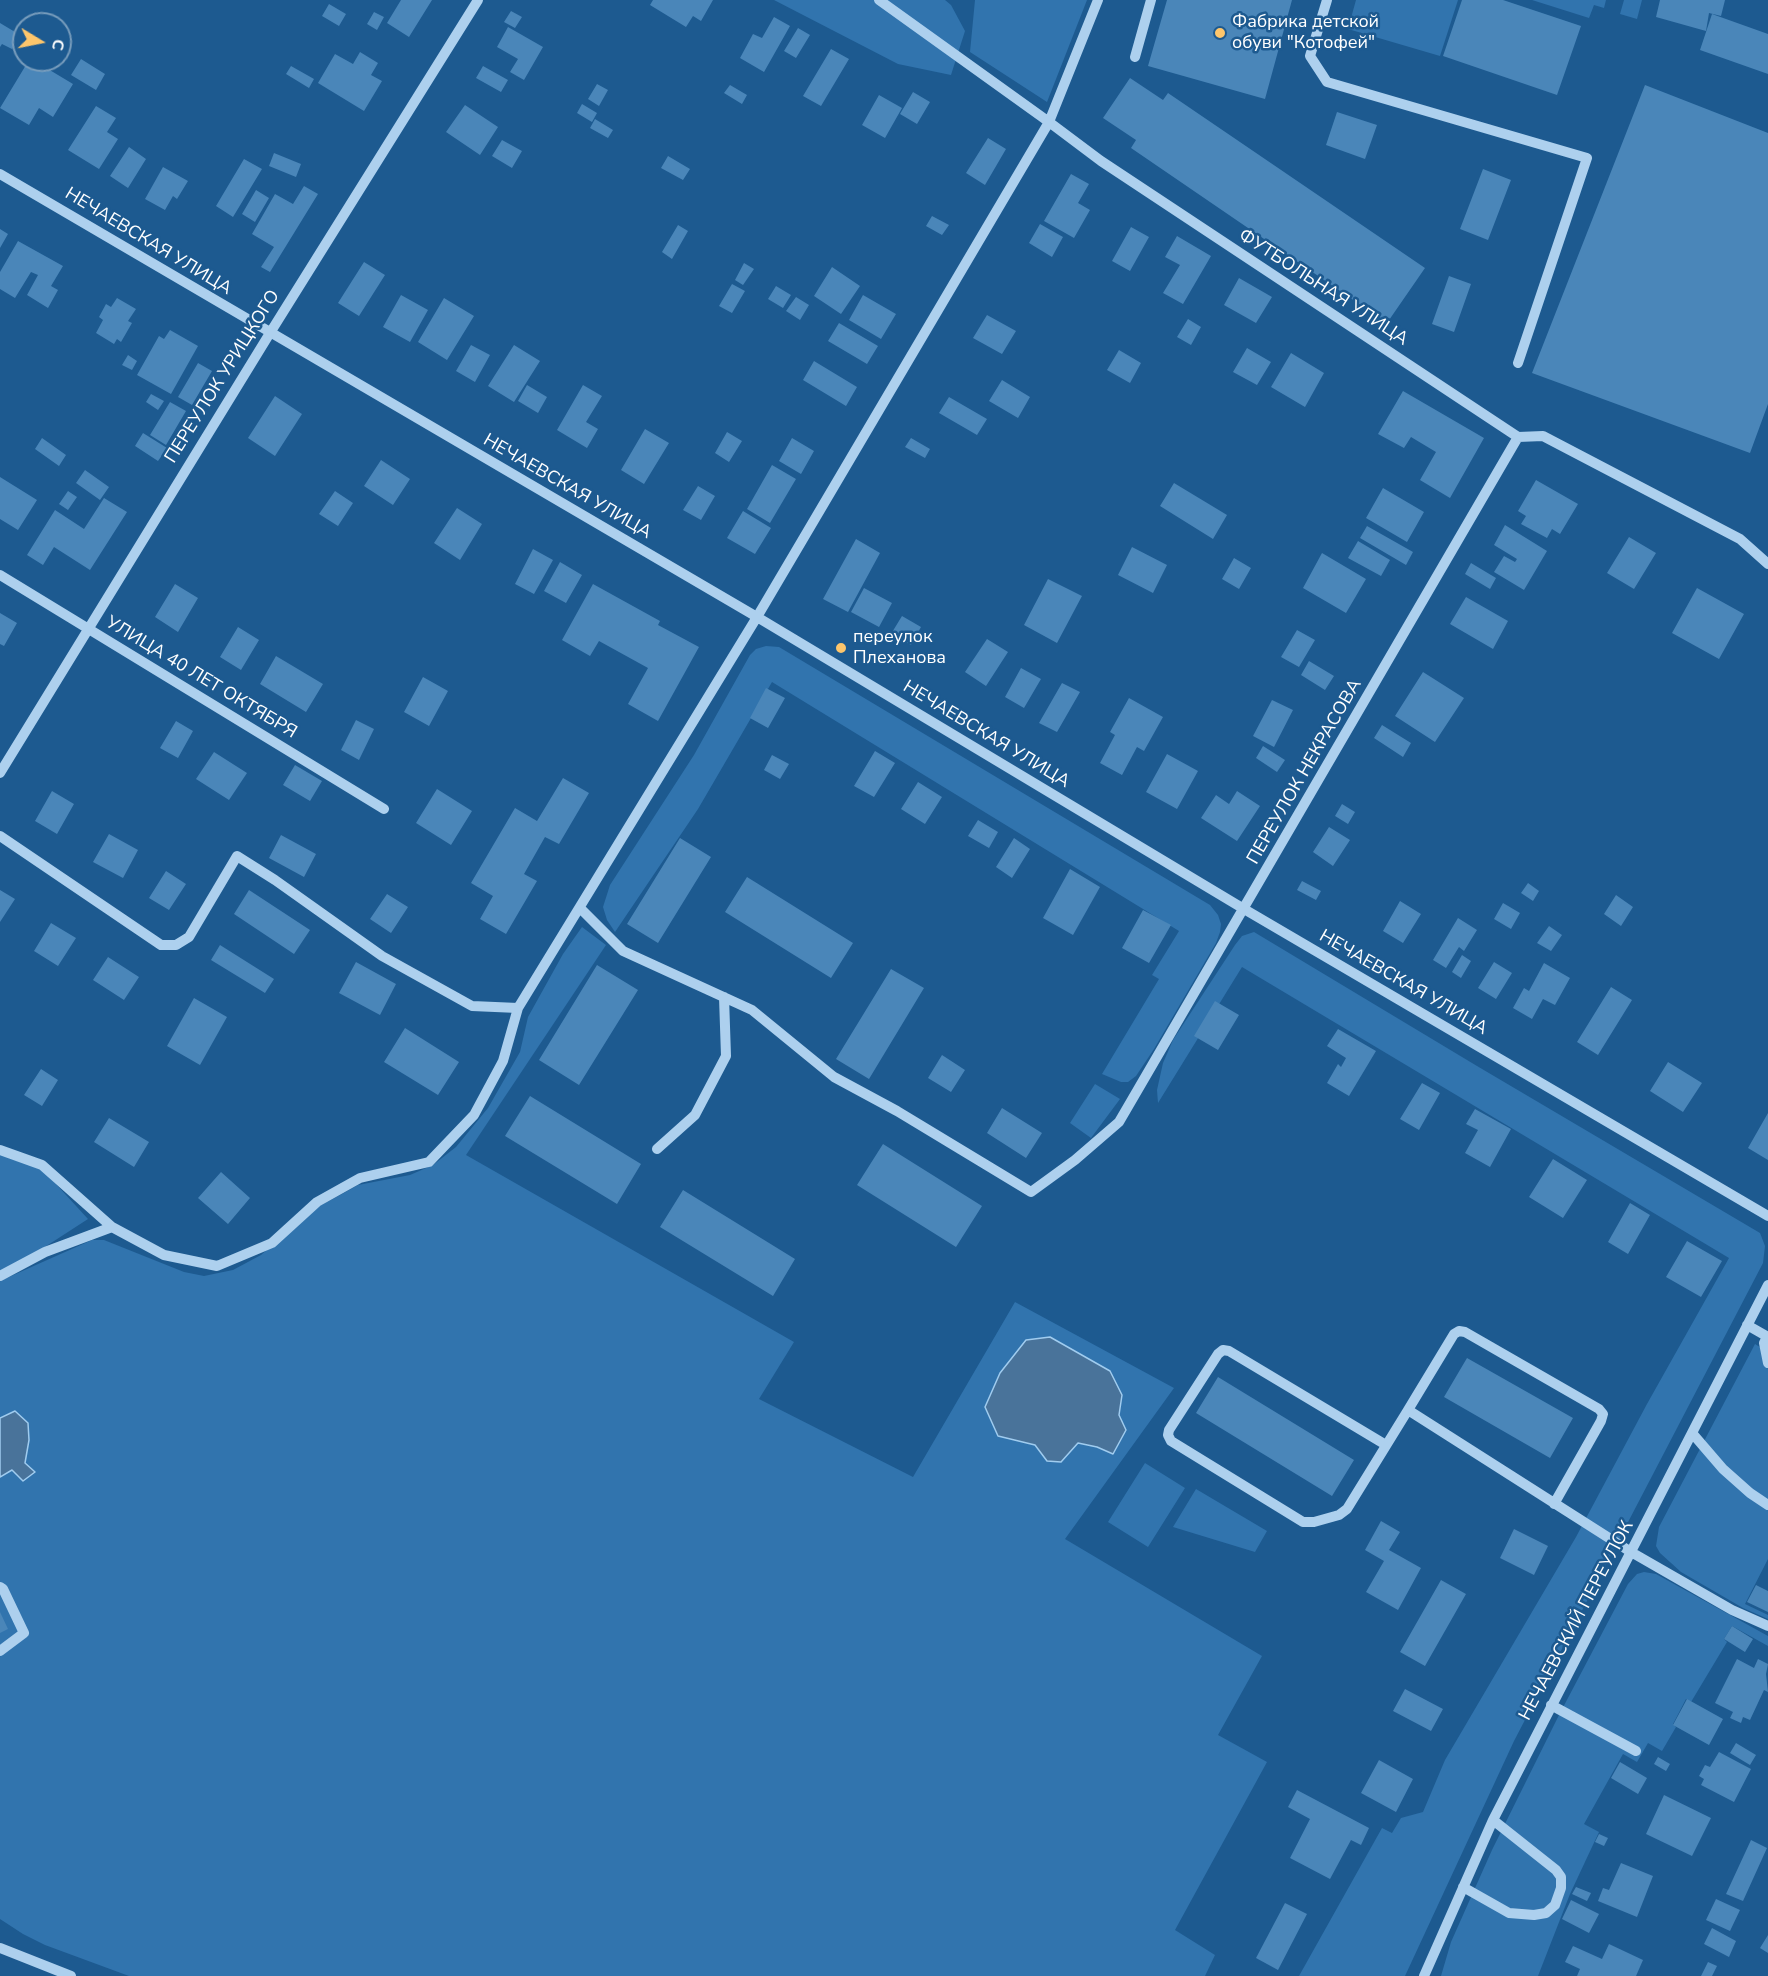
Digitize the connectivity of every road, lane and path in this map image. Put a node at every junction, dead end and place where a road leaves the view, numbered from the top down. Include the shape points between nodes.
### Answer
1 (478, 0) edge
2 (879, 0) edge
3 (1098, 0) edge
4 (1151, 0) edge
5 (1327, 0) edge
6 (1135, 57) dead end
7 (1049, 122) junction
8 (0, 174) edge
9 (270, 333) junction
10 (1518, 363) dead end
11 (1518, 437) junction
12 (1768, 564) edge
13 (0, 575) edge
14 (757, 617) junction
15 (88, 630) junction
16 (0, 773) edge
17 (384, 809) dead end
18 (0, 836) edge
19 (580, 908) junction
20 (1244, 909) junction
21 (724, 997) junction
22 (518, 1008) junction
23 (657, 1149) dead end
24 (0, 1150) edge
25 (1768, 1216) edge
26 (112, 1227) junction
27 (0, 1276) edge
28 (1768, 1285) edge
29 (1747, 1325) junction
30 (1768, 1337) edge
31 (1768, 1363) edge
32 (1408, 1410) junction
33 (1692, 1433) junction
34 (1386, 1446) junction
35 (1554, 1504) junction
36 (1768, 1505) edge
37 (1631, 1552) junction
38 (0, 1587) edge
39 (1768, 1626) edge
40 (0, 1651) edge
41 (1551, 1706) junction
42 (1636, 1751) dead end
43 (1493, 1820) junction
44 (1463, 1887) junction
45 (0, 1948) edge
46 (71, 1976) edge
47 (1424, 1976) edge

1 - 9 street, ПЕРЕУЛОК УРИЦКОГО
2 - 7 street, ФУТБОЛЬНАЯ УЛИЦА
3 - 7 street
4 - 6 street
5 - 10 street via 1310,56 1327,82 1587,159
7 - 11 street, ФУТБОЛЬНАЯ УЛИЦА via 1101,161
7 - 14 street
8 - 9 street, НЕЧАЕВСКАЯ УЛИЦА
9 - 14 street, НЕЧАЕВСКАЯ УЛИЦА
9 - 15 street, ПЕРЕУЛОК УРИЦКОГО
11 - 12 street via 1544,436 1740,540
11 - 20 street, ПЕРЕУЛОК НЕКРАСОВА
13 - 15 street, УЛИЦА 40 ЛЕТ ОКТЯБРЯ
14 - 19 street
14 - 20 street, НЕЧАЕВСКАЯ УЛИЦА
15 - 16 street, ПЕРЕУЛОК УРИЦКОГО
15 - 17 street, УЛИЦА 40 ЛЕТ ОКТЯБРЯ
18 - 22 street via 161,945 176,945 189,938 237,856 382,956 472,1006
19 - 21 street via 623,951
19 - 22 street
20 - 21 street, ПЕРЕУЛОК НЕКРАСОВА via 1119,1122 1031,1192 834,1077 752,1010
20 - 25 street, НЕЧАЕВСКАЯ УЛИЦА
21 - 23 street via 726,1056 695,1115
22 - 26 street via 503,1061 474,1115 429,1162 360,1178 317,1202 272,1243 217,1266 164,1255
24 - 26 street via 42,1165
26 - 27 street via 45,1252
28 - 29 street, НЕЧАЕВСКИЙ ПЕРЕУЛОК
29 - 30 street
29 - 33 street, НЕЧАЕВСКИЙ ПЕРЕУЛОК
30 - 31 street via 1764,1343
32 - 34 street
32 - 35 street
32 - 35 street via 1459,1331 1599,1409 1603,1414 1601,1421
33 - 36 street via 1723,1469
33 - 37 street, НЕЧАЕВСКИЙ ПЕРЕУЛОК
34 - 34 street via 1223,1350 1168,1435 1171,1441 1308,1523 1343,1513
35 - 37 street
37 - 39 street via 1732,1610
37 - 41 street, НЕЧАЕВСКИЙ ПЕРЕУЛОК
38 - 40 street via 24,1633
41 - 42 street
41 - 43 street, НЕЧАЕВСКИЙ ПЕРЕУЛОК
43 - 44 street, НЕЧАЕВСКИЙ ПЕРЕУЛОК
43 - 44 street via 1556,1870 1561,1888 1555,1905 1534,1916 1509,1913
44 - 47 street, НЕЧАЕВСКИЙ ПЕРЕУЛОК
45 - 46 street

